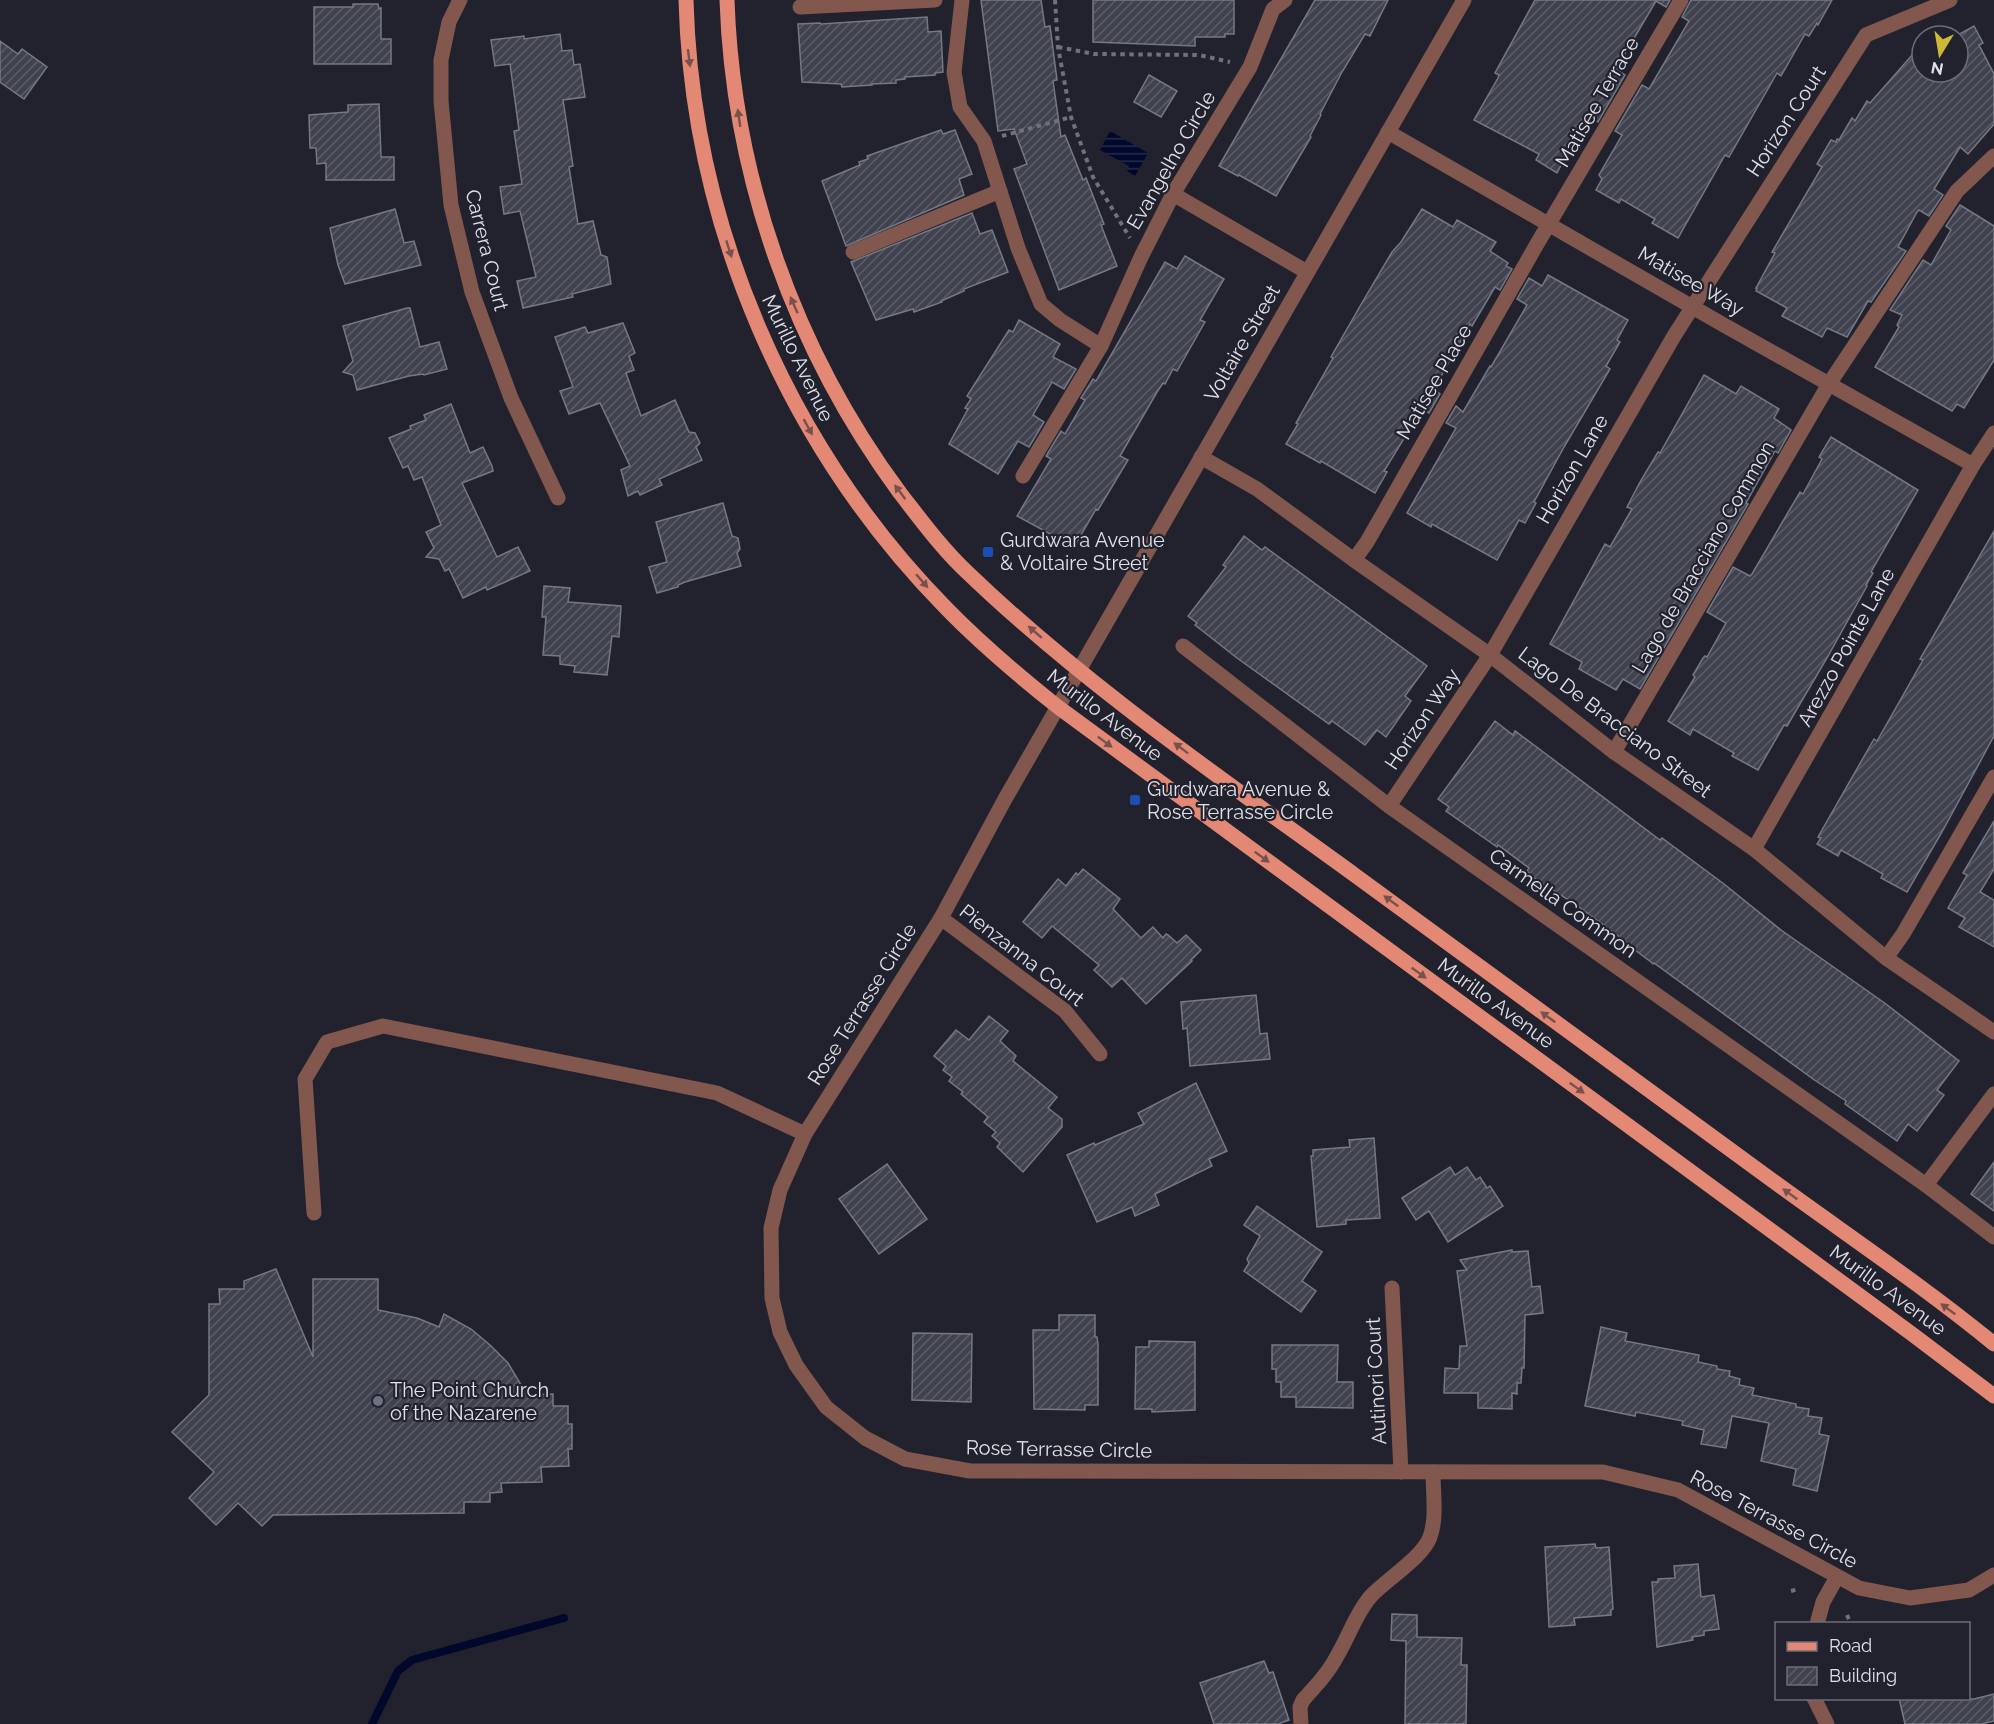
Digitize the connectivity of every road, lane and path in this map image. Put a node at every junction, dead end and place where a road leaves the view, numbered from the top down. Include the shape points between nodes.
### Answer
1 (460, 0) edge
2 (686, 0) edge
3 (727, 0) edge
4 (934, 0) edge
5 (962, 0) edge
6 (1055, 0) edge
7 (1285, 0) edge
8 (1464, 0) edge
9 (1681, 0) edge
10 (1950, 0) edge
11 (800, 7) dead end
12 (1058, 47) junction
13 (1250, 67) junction
14 (1071, 117) junction
15 (1388, 132) junction
16 (984, 141) junction
17 (1994, 156) edge
18 (1000, 191) junction
19 (1173, 194) junction
20 (1549, 224) junction
21 (853, 252) dead end
22 (1141, 257) junction
23 (1307, 272) junction
24 (1693, 306) junction
25 (1101, 346) junction
26 (1829, 384) junction
27 (1994, 433) edge
28 (1201, 457) junction
29 (1973, 465) junction
30 (1023, 476) dead end
31 (558, 498) dead end
32 (1354, 560) junction
33 (1183, 646) dead end
34 (1490, 655) junction
35 (1078, 671) junction
36 (1058, 707) junction
37 (1614, 752) junction
38 (1994, 777) edge
39 (1389, 806) junction
40 (1754, 849) junction
41 (941, 918) junction
42 (1886, 958) junction
43 (1994, 1032) edge
44 (1100, 1054) dead end
45 (1994, 1094) edge
46 (805, 1134) junction
47 (1926, 1185) junction
48 (314, 1213) dead end
49 (1994, 1237) edge
50 (1392, 1288) dead end
51 (1994, 1344) edge
52 (1994, 1396) edge
53 (1401, 1472) junction
54 (1433, 1472) junction
55 (1994, 1575) edge
56 (1837, 1577) junction
57 (1800, 1589) dead end
58 (1791, 1591) dead end
59 (1847, 1615) dead end
60 (1817, 1622) edge
61 (1850, 1622) edge
62 (1816, 1700) edge
63 (1301, 1724) edge
64 (1827, 1724) edge

1 - 31 street, Carrera Court via 449,22 441,60 451,205 472,292 511,398
2 -> 36 main road, Murillo Avenue via 698,130 718,212 747,302 782,379 821,450 883,537 945,608
35 -> 3 main road, Murillo Avenue via 958,562 920,519 879,464 838,396 778,268 757,198 741,131 728,41
4 - 11 street
5 - 16 street via 954,72 960,107
6 - 12 path
7 - 13 street, Evangelho Circle via 1273,9
8 - 15 street, Voltaire Street
9 - 20 street, Matisee Terrace
10 - 24 street, Horizon Court via 1866,35
12 - 13 path via 1094,54 1199,55
12 - 14 path
13 - 19 street, Evangelho Circle
14 - 16 path
14 - 22 path via 1093,177
15 - 20 street, Matisee Way
15 - 23 street, Voltaire Street
16 - 18 street
17 - 26 street, Lago de Bracciano Common via 1957,191
18 - 21 street
18 - 25 street via 1017,248 1041,304
19 - 22 street, Evangelho Circle
19 - 23 street
20 - 24 street, Matisee Way
20 - 32 street, Matisee Place
22 - 25 street, Evangelho Circle
23 - 28 street, Voltaire Street
24 - 26 street, Matisee Way
24 - 34 street, Horizon Lane
25 - 30 street, Evangelho Circle
26 - 29 street, Matisee Way
26 - 37 street, Lago de Bracciano Common
27 - 29 street, Arezzo Pointe Lane
28 - 32 street, Lago De Bracciano Street via 1257,489
28 - 35 street, Voltaire Street
29 - 40 street, Arezzo Pointe Lane
32 - 34 street, Lago De Bracciano Street
33 - 39 street, Carmella Common
34 - 37 street, Lago De Bracciano Street
34 - 39 street, Horizon Way
35 - 36 street, Voltaire Street
51 -> 35 main road, Murillo Avenue
36 - 41 street, Rose Terrasse Circle
36 -> 52 main road, Murillo Avenue
37 - 40 street, Lago De Bracciano Street
38 - 42 street
39 - 47 street, Carmella Common
40 - 42 street, Lago De Bracciano Street
41 - 44 street, Pienzanna Court via 1065,1011
41 - 46 street, Rose Terrasse Circle
42 - 43 street, Lago De Bracciano Street
45 - 47 street
46 - 48 street via 717,1093 383,1026 327,1042 305,1079
46 - 53 street, Rose Terrasse Circle via 780,1190 771,1228 772,1298 780,1332 796,1365 826,1407 865,1438 905,1459 970,1471
47 - 49 street, Carmella Common
50 - 53 street, Autinori Court
53 - 54 street, Rose Terrasse Circle
54 - 56 street, Rose Terrasse Circle via 1603,1472 1678,1490
54 - 63 street via 1430,1537 1417,1555 1369,1598 1336,1659 1303,1700
55 - 56 street, Rose Terrasse Circle via 1969,1590 1910,1598 1859,1588
56 - 60 street
57 - 58 path
59 - 61 path
62 - 64 street

